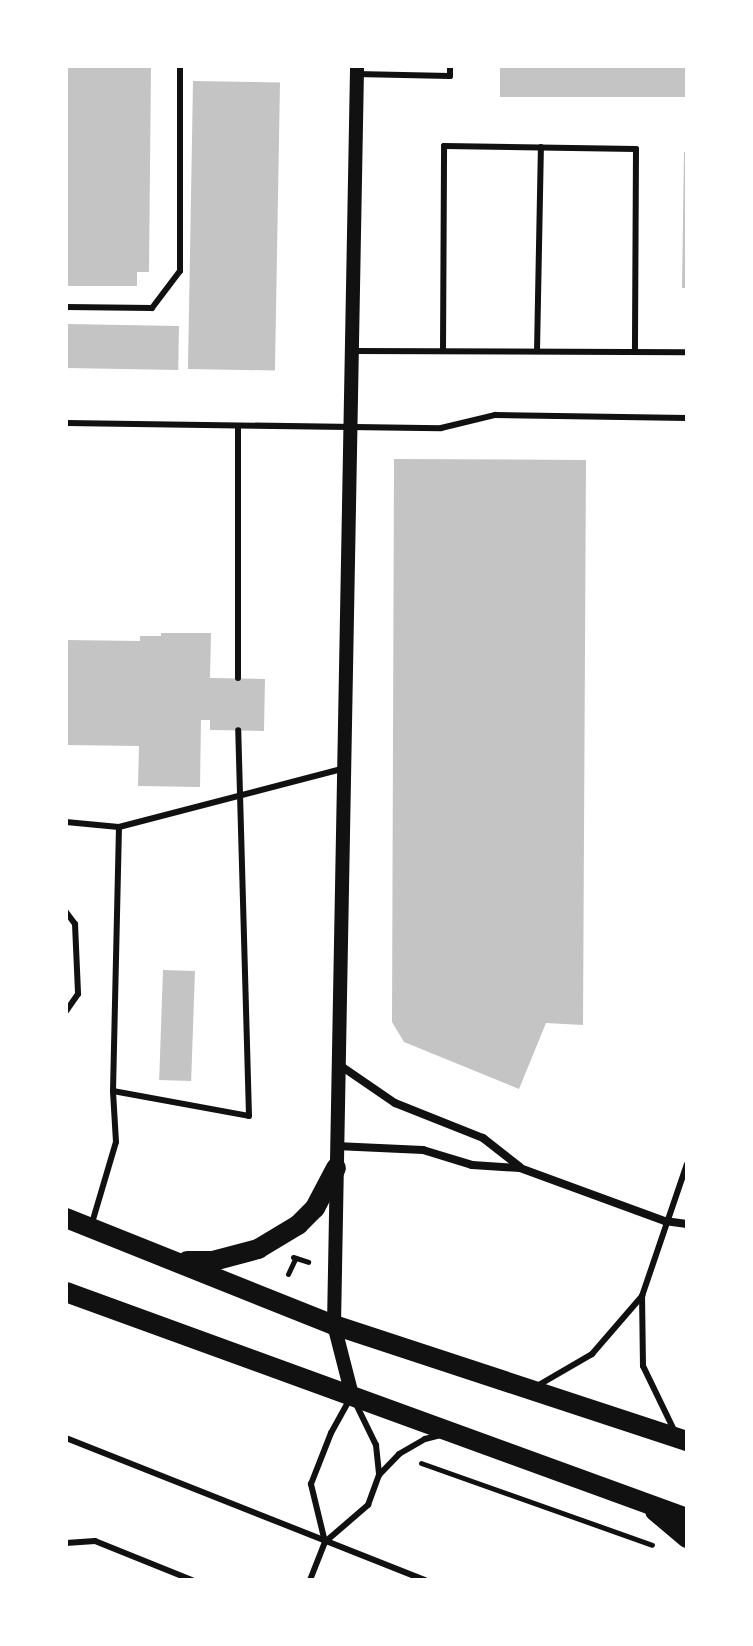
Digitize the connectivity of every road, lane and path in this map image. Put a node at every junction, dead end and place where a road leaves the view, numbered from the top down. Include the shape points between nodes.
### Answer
1 (180, 66) edge
2 (450, 66) edge
3 (356, 70) edge
4 (541, 147) junction
5 (66, 307) edge
6 (349, 351) junction
7 (443, 351) junction
8 (537, 351) junction
9 (635, 352) junction
10 (687, 352) edge
11 (687, 418) edge
12 (66, 423) edge
13 (238, 426) junction
14 (349, 428) junction
15 (238, 678) dead end
16 (238, 730) dead end
17 (342, 769) junction
18 (239, 795) junction
19 (66, 822) edge
20 (119, 827) junction
21 (66, 912) edge
22 (66, 1011) edge
23 (337, 1063) junction
24 (113, 1091) junction
25 (336, 1146) junction
26 (687, 1164) edge
27 (336, 1168) junction
28 (520, 1168) junction
29 (66, 1218) edge
30 (665, 1221) junction
31 (687, 1224) edge
32 (90, 1228) junction
33 (295, 1258) dead end
34 (175, 1261) junction
35 (288, 1274) dead end
36 (66, 1292) edge
37 (642, 1296) junction
38 (334, 1325) junction
39 (532, 1389) junction
40 (352, 1395) junction
41 (453, 1433) junction
42 (66, 1438) edge
43 (682, 1439) edge
44 (412, 1460) dead end
45 (379, 1475) junction
46 (646, 1503) junction
47 (687, 1518) edge
48 (687, 1538) edge
49 (325, 1542) junction
50 (66, 1543) edge
51 (659, 1548) dead end
52 (192, 1580) edge
53 (310, 1580) edge
54 (425, 1580) edge

1 - 5 lane via 180,271 152,308
2 - 3 lane via 450,76
3 - 6 street
4 - 7 lane via 444,146
4 - 8 lane
4 - 9 lane via 636,149
6 - 7 lane
6 - 14 street
7 - 8 lane
8 - 9 lane
9 - 10 lane
11 - 14 lane via 495,415 441,428
12 - 13 lane
13 - 14 lane
13 - 15 lane
14 - 17 street
16 - 18 lane
17 - 18 lane
17 - 23 street
18 - 20 lane
18 - 24 lane via 249,1116
19 - 20 lane
20 - 24 lane
21 - 22 lane via 75,924 78,994
23 - 25 street
23 - 28 street via 395,1103 483,1138
24 - 32 lane via 116,1142
25 - 27 street
25 - 28 street via 423,1150 472,1165
26 - 30 lane
27 - 34 main road via 315,1208 258,1249 213,1261
27 - 38 street
28 - 30 street
29 - 32 main road
30 - 31 street
30 - 37 lane
32 - 34 main road
33 - 35 path
34 - 38 main road
36 - 40 main road
37 - 39 lane via 592,1354
37 - 43 lane via 643,1366
38 - 39 main road
38 - 40 street
39 - 43 main road
40 - 41 main road
40 - 45 lane via 376,1445
40 - 49 lane via 311,1484
41 - 45 lane via 425,1439 399,1454
41 - 46 main road
42 - 49 lane
44 - 51 path
45 - 49 lane via 368,1505
46 - 47 main road
46 - 48 main road
49 - 53 lane
49 - 54 lane
50 - 52 lane via 95,1541

